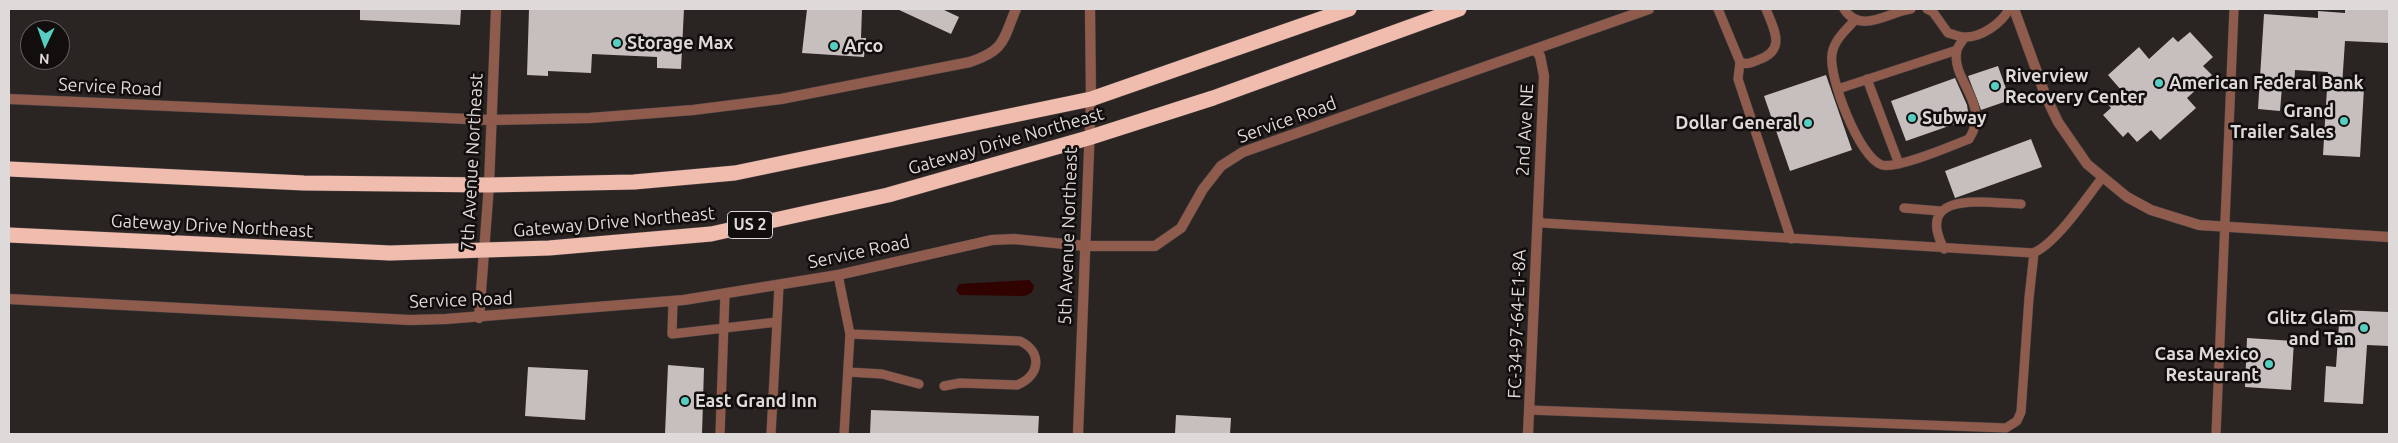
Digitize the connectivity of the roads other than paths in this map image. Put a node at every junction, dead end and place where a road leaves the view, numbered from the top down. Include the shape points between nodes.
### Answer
1 (496, 9) edge
2 (1016, 9) edge
3 (1090, 9) edge
4 (1350, 9) edge
5 (1459, 9) edge
6 (1649, 9) edge
7 (1718, 9) edge
8 (1766, 9) edge
9 (1844, 9) edge
10 (1911, 9) edge
11 (1927, 9) edge
12 (2009, 9) edge
13 (2014, 9) edge
14 (2234, 9) edge
15 (1855, 20) junction
16 (1965, 37) junction
17 (1534, 49) junction
18 (1957, 50) junction
19 (1740, 62) junction
20 (1867, 79) junction
21 (1838, 89) junction
22 (9, 99) edge
23 (1091, 99) junction
24 (490, 120) junction
25 (1088, 138) junction
26 (1899, 164) junction
27 (9, 169) edge
28 (2102, 178) junction
29 (490, 186) junction
30 (2021, 204) dead end
31 (1904, 208) dead end
32 (1940, 211) junction
33 (1538, 216) junction
34 (2223, 228) junction
35 (9, 235) edge
36 (2389, 238) edge
37 (1791, 239) junction
38 (1085, 246) junction
39 (1944, 249) junction
40 (483, 252) junction
41 (2034, 253) junction
42 (838, 275) junction
43 (779, 286) junction
44 (726, 294) junction
45 (9, 299) edge
46 (672, 302) junction
47 (479, 318) junction
48 (777, 322) junction
49 (724, 328) junction
50 (850, 334) junction
51 (848, 372) junction
52 (919, 384) dead end
53 (944, 386) dead end
54 (1529, 410) junction
55 (720, 434) edge
56 (771, 434) edge
57 (844, 434) edge
58 (1078, 434) edge
59 (1528, 434) edge
60 (2216, 434) edge

1 - 24 street, 7th Avenue Northeast
2 - 24 street, Service Road via 1006,37 992,52 970,62 901,77 781,99 693,110 590,118
3 - 23 street, 5th Avenue Northeast
4 - 23 highway, Gateway Drive Northeast
5 - 25 highway, Gateway Drive Northeast / US 2 via 1213,98
6 - 17 street, Service Road
7 - 19 lane
8 - 19 lane via 1776,47 1768,57 1746,64
9 - 15 lane
10 - 15 lane via 1871,22
11 - 16 lane via 1933,12 1948,33
12 - 16 lane via 1987,30
13 - 28 street via 2058,122 2087,164
14 - 34 lane
15 - 21 lane via 1836,41 1832,54 1832,72
16 - 18 lane
17 - 33 street, 2nd Ave NE via 1540,56 1544,76
17 - 38 street, Service Road via 1243,152 1221,166 1203,188 1181,228 1155,246
18 - 20 lane
18 - 26 lane via 1957,64 1977,115 1973,134 1969,139
19 - 37 lane via 1738,79
20 - 21 lane
20 - 26 lane
21 - 26 lane via 1863,149 1882,164
22 - 24 street, Service Road
23 - 25 street, 5th Avenue Northeast
23 - 29 highway, Gateway Drive Northeast via 735,173 634,182
24 - 29 street, 7th Avenue Northeast
25 - 38 street, 5th Avenue Northeast
25 - 40 highway, Gateway Drive Northeast / US 2 via 888,195 711,234
27 - 29 highway, Gateway Drive Northeast via 304,183
28 - 34 street via 2150,210 2199,225
28 - 41 lane via 2053,238
29 - 40 street, 7th Avenue Northeast
30 - 32 lane via 1962,202 1947,205
31 - 32 lane
32 - 39 lane via 1937,229
33 - 37 lane via 1543,223
33 - 54 street, FC-34-97-64-E1-8A
34 - 36 street
34 - 60 lane
35 - 40 highway, Gateway Drive Northeast / US 2 via 390,253
37 - 39 lane
38 - 42 street, Service Road via 992,240
38 - 58 street, 5th Avenue Northeast
39 - 41 lane
40 - 47 street, 7th Avenue Northeast
41 - 54 lane via 2021,412 2017,421 2006,428
42 - 43 street, Service Road
42 - 50 lane
43 - 44 street, Service Road
43 - 48 lane
44 - 46 street, Service Road
44 - 49 lane
45 - 47 street, Service Road via 410,320
46 - 47 street, Service Road
46 - 49 lane via 672,334
48 - 49 lane
48 - 56 lane
49 - 55 lane
50 - 51 lane
50 - 53 lane via 1020,341 1029,345 1035,354 1032,376 1026,382 1017,385 960,383
51 - 52 lane via 882,374
51 - 57 lane
54 - 59 street, FC-34-97-64-E1-8A

